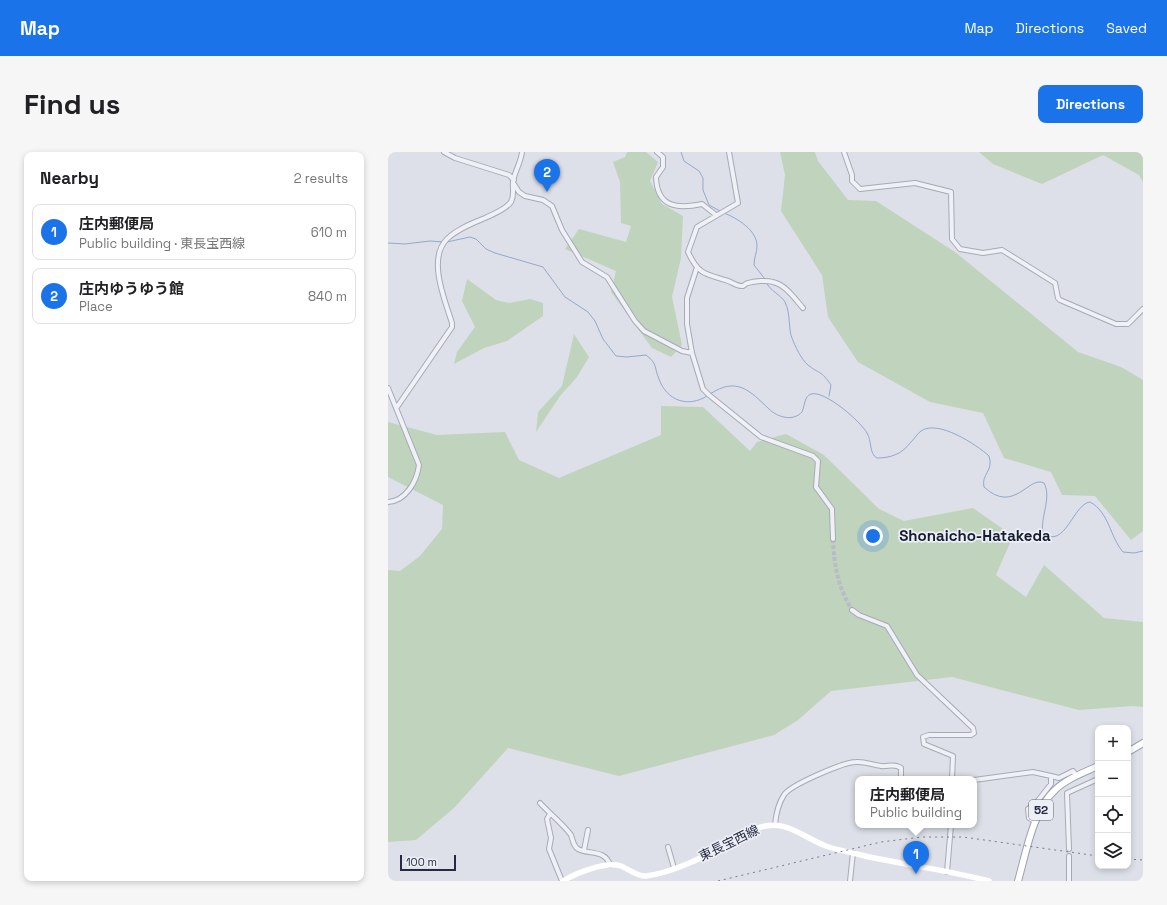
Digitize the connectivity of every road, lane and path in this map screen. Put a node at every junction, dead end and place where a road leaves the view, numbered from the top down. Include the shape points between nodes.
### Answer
1 (444, 152) edge
2 (522, 152) edge
3 (656, 152) edge
4 (729, 152) edge
5 (844, 152) edge
6 (513, 181) junction
7 (716, 215) junction
8 (696, 267) junction
9 (803, 308) dead end
10 (1143, 309) edge
11 (692, 353) junction
12 (388, 388) edge
13 (397, 406) junction
14 (388, 502) edge
15 (833, 539) tunnel mouth
16 (852, 610) tunnel mouth
17 (1143, 743) edge
18 (1131, 750) edge
19 (1095, 767) edge
20 (901, 776) edge
21 (952, 776) edge
22 (1050, 776) junction
23 (1077, 776) junction
24 (977, 780) edge
25 (1095, 780) edge
26 (540, 803) dead end
27 (550, 814) junction
28 (1036, 822) junction
29 (775, 825) junction
30 (951, 828) edge
31 (588, 830) dead end
32 (668, 847) dead end
33 (1069, 849) dead end
34 (584, 850) junction
35 (853, 853) junction
36 (1069, 856) dead end
37 (610, 865) junction
38 (674, 868) junction
39 (948, 872) junction
40 (563, 881) edge
41 (850, 881) edge
42 (989, 881) edge
43 (1018, 881) edge
44 (1069, 881) edge

1 - 6 street via 509,175
2 - 6 street
3 - 7 street via 663,157 663,166 656,177 659,194 672,206 702,204
4 - 7 street via 738,203
5 - 10 street via 852,181 860,189 915,183 951,192 952,239 960,249 983,253 1002,250 1051,280 1056,285 1060,300 1116,324 1128,324
6 - 11 street via 519,192 525,196 543,200 552,206 562,230 582,262 607,277 635,321 644,330
6 - 13 street via 514,192 510,202 501,210 448,237 442,245 438,256 438,269 452,327
7 - 8 street via 697,227 692,240 688,252
8 - 9 street via 710,277 726,280 735,285 773,282 785,288
8 - 11 street via 686,303
11 - 15 street via 703,389 709,395 761,437 813,456 818,461 816,487 832,509
12 - 13 street
13 - 14 street via 420,465 418,476 411,488 399,498
16 - 21 street via 887,626 917,675 973,728 974,733 971,735 923,737 924,744 953,756
17 - 18 main road
19 - 23 main road, 52
20 - 29 street via 901,768 896,765 882,766 857,762 814,776 784,795 776,814
22 - 23 street via 1059,778 1073,771
22 - 24 street via 1033,772
22 - 28 street via 1051,784 1028,809 1029,818
23 - 28 main road, 52 via 1048,797
25 - 33 street via 1067,793
26 - 27 street
27 - 34 street via 570,834 575,847
27 - 40 street via 547,820 552,838 549,849
28 - 43 main road, 52
29 - 35 main road, 東長宝西線 via 793,828 823,845
29 - 38 main road, 東長宝西線 via 758,828
30 - 39 street
31 - 34 street
32 - 38 street
34 - 37 street via 600,854
35 - 39 main road, 東長宝西線
35 - 41 street
36 - 44 street
37 - 38 main road, 東長宝西線 via 618,865 643,876
37 - 40 main road, 東長宝西線 via 579,872
39 - 42 main road, 東長宝西線

